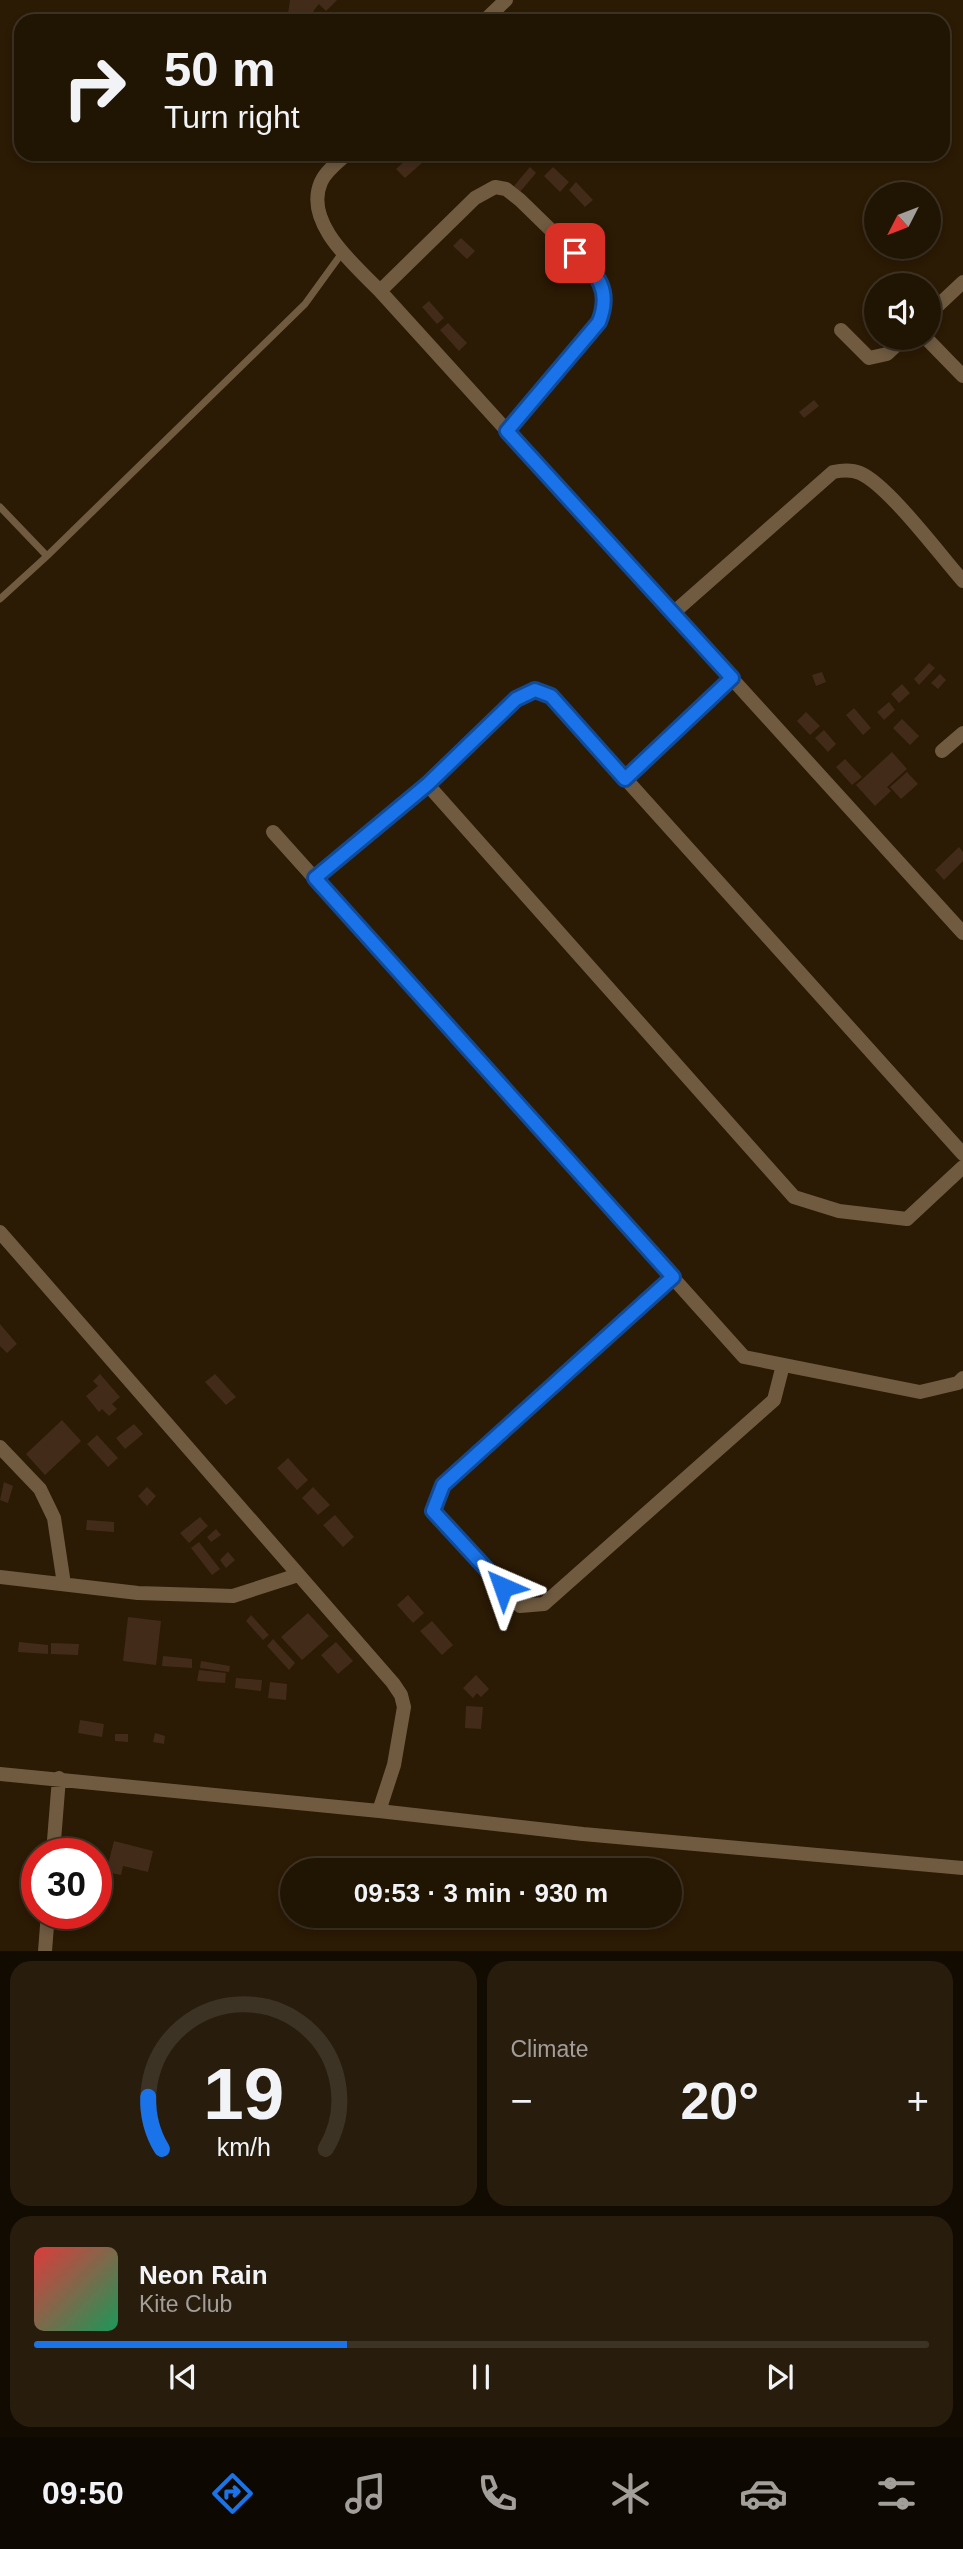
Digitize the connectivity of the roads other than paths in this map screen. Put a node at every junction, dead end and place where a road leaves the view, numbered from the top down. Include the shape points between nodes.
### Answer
1 (506, 0) edge
2 (491, 14) edge
3 (340, 161) edge
4 (342, 253) junction
5 (963, 282) edge
6 (380, 291) junction
7 (941, 303) edge
8 (841, 330) dead end
9 (891, 350) edge
10 (938, 350) edge
11 (963, 376) edge
12 (507, 431) junction
13 (0, 507) edge
14 (47, 556) junction
15 (963, 581) edge
16 (0, 599) edge
17 (672, 614) junction
18 (732, 678) junction
19 (963, 733) edge
20 (942, 751) dead end
21 (625, 779) junction
22 (428, 784) junction
23 (274, 832) dead end
24 (315, 878) junction
25 (963, 933) edge
26 (963, 1154) edge
27 (963, 1167) edge
28 (0, 1232) edge
29 (673, 1277) junction
30 (783, 1365) junction
31 (963, 1378) edge
32 (0, 1447) edge
33 (298, 1574) junction
34 (0, 1577) edge
35 (64, 1584) junction
36 (0, 1774) edge
37 (59, 1778) junction
38 (379, 1811) junction
39 (54, 1838) edge
40 (963, 1868) edge
41 (47, 1929) edge
42 (45, 1951) edge

1 - 2 street
3 - 4 street via 326,175 317,205
4 - 6 street
4 - 14 lane via 304,304
5 - 7 street
6 - 12 street
6 - 12 street via 475,198 495,187 520,200 593,271 605,296 599,322
8 - 9 street via 869,358
10 - 11 street
12 - 17 street
13 - 14 lane
14 - 16 lane
15 - 17 street via 879,485 857,471 843,470 832,472
17 - 18 street
18 - 21 street
18 - 25 street
19 - 20 street
21 - 22 street via 551,696 535,690 516,699
21 - 26 street
22 - 24 street
22 - 27 street via 794,1197 839,1211 907,1219
23 - 24 street
24 - 29 street
28 - 33 street
29 - 30 street via 744,1357
29 - 30 street via 443,1485 433,1511 520,1606 544,1604 774,1400
30 - 31 street via 920,1392
32 - 35 street via 40,1489 54,1518
33 - 35 street via 233,1596 138,1594
33 - 38 street via 401,1695 404,1707 394,1765
34 - 35 street
36 - 37 street
37 - 38 street
37 - 39 street
38 - 40 street
41 - 42 street

